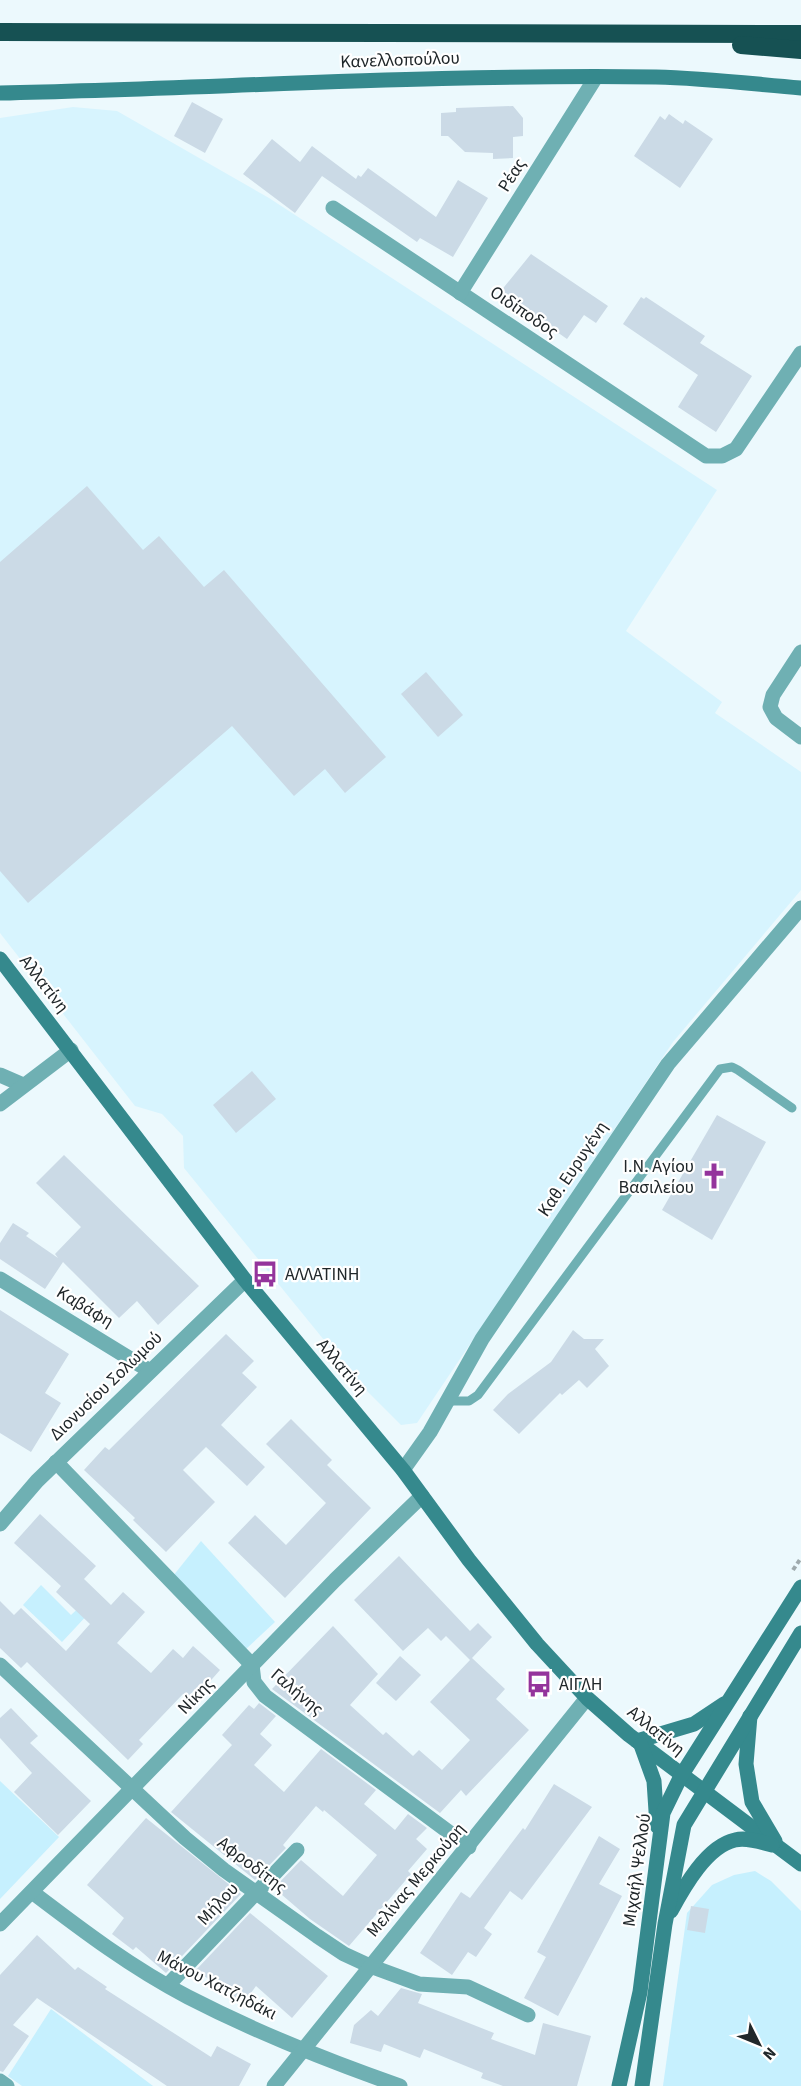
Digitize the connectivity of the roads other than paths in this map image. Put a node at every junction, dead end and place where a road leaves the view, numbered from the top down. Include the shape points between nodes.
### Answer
1 (0, 32) edge
2 (617, 34) junction
3 (801, 34) edge
4 (801, 50) edge
5 (596, 77) junction
6 (801, 88) edge
7 (0, 93) edge
8 (333, 208) dead end
9 (460, 293) junction
10 (801, 353) edge
11 (801, 652) edge
12 (801, 737) edge
13 (801, 909) edge
14 (0, 959) edge
15 (71, 1050) junction
16 (0, 1075) edge
17 (23, 1085) junction
18 (0, 1104) edge
19 (792, 1108) dead end
20 (0, 1279) edge
21 (245, 1280) junction
22 (150, 1371) junction
23 (447, 1401) junction
24 (56, 1462) junction
25 (403, 1470) junction
26 (422, 1496) junction
27 (0, 1524) edge
28 (801, 1587) edge
29 (801, 1633) edge
30 (0, 1665) edge
31 (252, 1665) junction
32 (587, 1698) junction
33 (729, 1700) junction
34 (750, 1713) junction
35 (639, 1743) junction
36 (681, 1776) junction
37 (132, 1789) junction
38 (702, 1791) junction
39 (660, 1844) junction
40 (778, 1846) junction
41 (469, 1847) junction
42 (297, 1850) dead end
43 (801, 1864) edge
44 (32, 1892) junction
45 (255, 1893) junction
46 (0, 1924) edge
47 (664, 1924) junction
48 (370, 1966) junction
49 (168, 1985) junction
50 (528, 2015) dead end
51 (301, 2049) junction
52 (0, 2081) edge
53 (7, 2086) edge
54 (274, 2086) edge
55 (400, 2086) edge
56 (619, 2086) edge
57 (642, 2086) edge

1 - 2 highway
2 - 3 highway
2 - 4 highway
5 - 6 main road, Κανελλοπούλου via 658,77
5 - 7 main road, Κανελλοπούλου via 421,78
5 - 9 street, Ρέας
8 - 9 street, Οιδίποδος
9 - 10 street, Οιδίποδος via 693,448 714,457 736,449
11 - 12 street via 773,695 770,707 776,718
13 - 23 street, Καθ. Ευρυγένη via 668,1064 482,1339
14 - 15 main road, Αλλατίνη
15 - 17 street
15 - 21 main road, Αλλατίνη
16 - 17 street
17 - 18 street
19 - 23 lane via 738,1070 720,1069 478,1395 469,1401
20 - 22 street, Καβάφη
21 - 22 street, Διονυσίου Σολωμού
21 - 25 main road, Αλλατίνη
22 - 24 street, Διονυσίου Σολωμού
23 - 25 street, Καθ. Ευρυγένη
24 - 27 street, Διονυσίου Σολωμού
24 - 31 street, Γαλήνης
25 - 26 main road, Αλλατίνη
26 - 31 street, Νίκης
26 - 32 main road, Αλλατίνη via 512,1613
28 - 33 main road, Μιχαήλ Ψελλού
29 - 34 main road, Μιχαήλ Ψελλού
30 - 37 street, Αφροδίτης
31 - 37 street, Νίκης
31 - 41 street, Γαλήνης via 254,1682 265,1696
32 - 35 main road, Αλλατίνη
32 - 41 street, Μελίνας Μερκούρη
33 - 35 main road via 694,1724
33 - 36 main road, Μιχαήλ Ψελλού
34 - 38 main road, Μιχαήλ Ψελλού
34 - 40 main road via 746,1764 752,1802
35 - 36 main road, Αλλατίνη
35 - 39 main road via 654,1781
36 - 38 main road, Αλλατίνη
36 - 39 main road, Μιχαήλ Ψελλού via 663,1814
37 - 44 street, Νίκης
37 - 45 street, Αφροδίτης
38 - 40 main road, Αλλατίνη
38 - 47 main road, Μιχαήλ Ψελλού via 684,1825
39 - 56 main road, Μιχαήλ Ψελλού via 640,1992
40 - 43 main road, Αλλατίνη
40 - 47 main road via 733,1840 709,1856 687,1881
41 - 48 street, Μελίνας Μερκούρη
42 - 45 street, Μήλου
44 - 46 street, Νίκης
44 - 49 street, Μάνου Χατζηδάκι via 103,1945
45 - 48 street, Αφροδίτης via 344,1954
45 - 49 street, Μήλου
47 - 57 main road, Μιχαήλ Ψελλού
48 - 50 street, Αφροδίτης via 419,1984 468,1987
48 - 51 street, Μελίνας Μερκούρη
49 - 51 street, Μάνου Χατζηδάκι
51 - 54 street, Μελίνας Μερκούρη
51 - 55 street, Μάνου Χατζηδάκι
52 - 53 street

